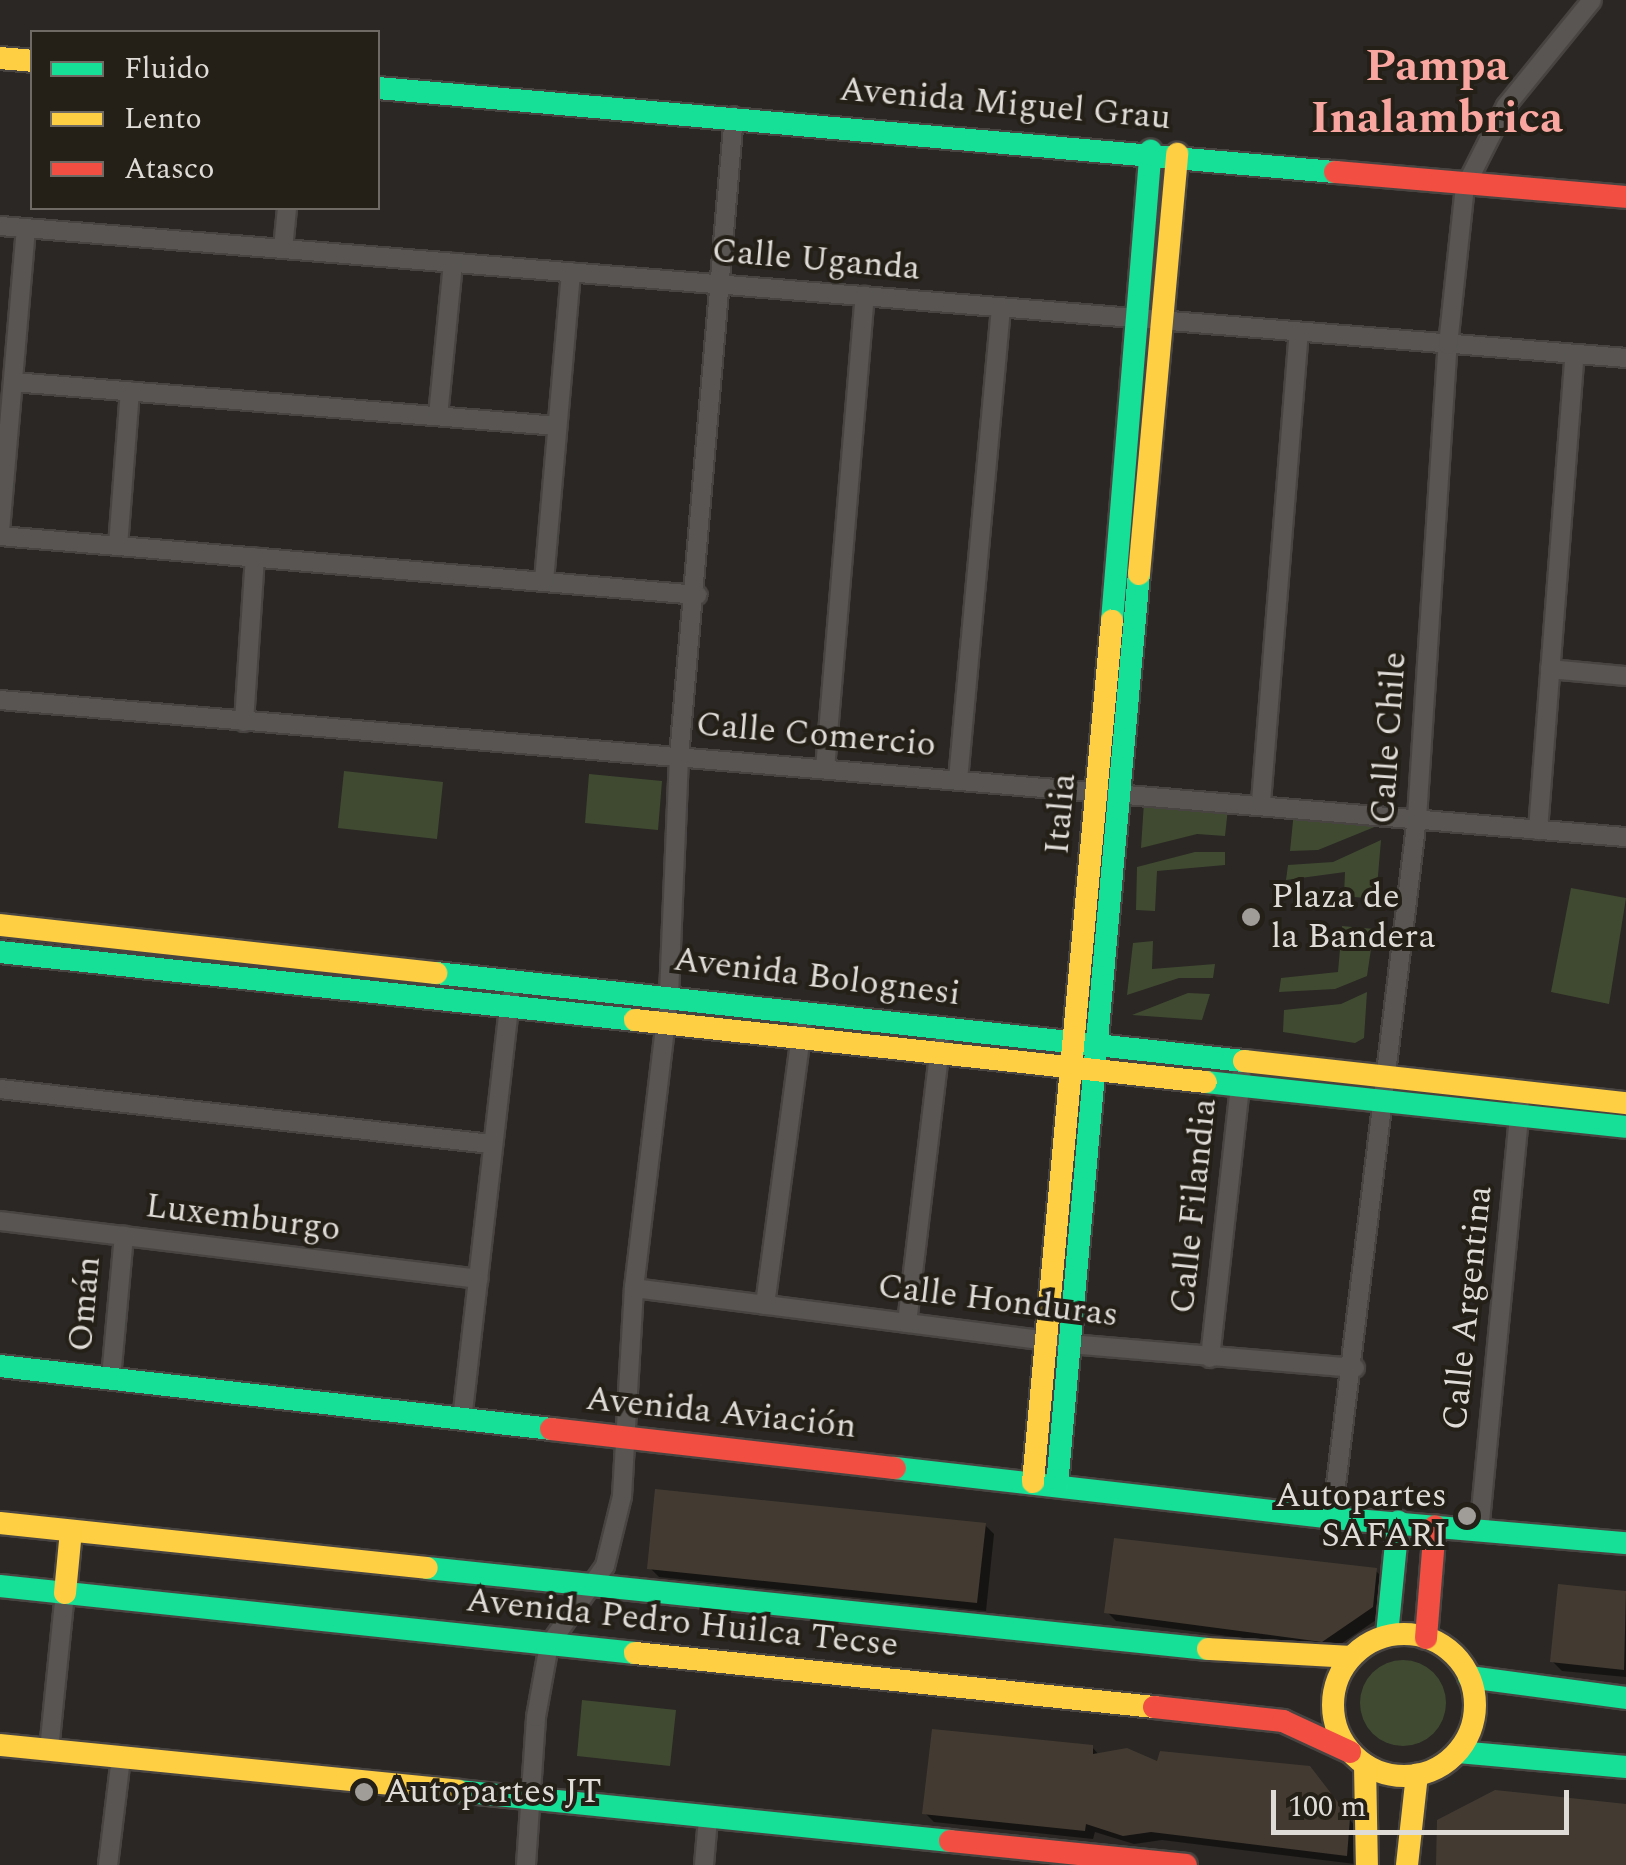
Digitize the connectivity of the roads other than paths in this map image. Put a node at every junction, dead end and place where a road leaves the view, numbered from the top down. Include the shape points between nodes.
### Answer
1 (1592, 0) edge
2 (0, 58) edge
3 (30, 61) edge
4 (380, 88) edge
5 (734, 116) junction
6 (1151, 151) junction
7 (1177, 154) junction
8 (1465, 188) junction
9 (1626, 197) edge
10 (287, 210) edge
11 (0, 226) edge
12 (26, 228) junction
13 (283, 249) junction
14 (453, 263) junction
15 (571, 272) junction
16 (722, 284) junction
17 (866, 296) junction
18 (1001, 308) junction
19 (1138, 319) junction
20 (1162, 321) junction
21 (1299, 333) junction
22 (1448, 344) junction
23 (1575, 354) junction
24 (1626, 358) edge
25 (13, 382) junction
26 (130, 392) junction
27 (438, 416) junction
28 (557, 426) junction
29 (0, 534) edge
30 (118, 546) junction
31 (255, 558) junction
32 (544, 582) junction
33 (698, 594) junction
34 (1550, 670) junction
35 (1626, 676) edge
36 (0, 700) edge
37 (244, 722) junction
38 (679, 756) junction
39 (825, 769) junction
40 (958, 780) junction
41 (1109, 791) junction
42 (1260, 802) junction
43 (1417, 818) junction
44 (1538, 830) junction
45 (1626, 837) edge
46 (0, 925) edge
47 (0, 952) edge
48 (512, 978) junction
49 (669, 995) junction
50 (509, 1007) junction
51 (804, 1010) junction
52 (665, 1024) junction
53 (942, 1027) junction
54 (801, 1038) junction
55 (1087, 1044) junction
56 (939, 1053) junction
57 (1242, 1061) junction
58 (1085, 1069) junction
59 (1389, 1072) junction
60 (1240, 1085) junction
61 (0, 1088) edge
62 (1522, 1091) junction
63 (1384, 1100) junction
64 (1626, 1103) edge
65 (1519, 1116) junction
66 (1626, 1127) edge
67 (493, 1144) junction
68 (0, 1221) edge
69 (124, 1236) junction
70 (478, 1279) junction
71 (634, 1288) junction
72 (765, 1304) junction
73 (908, 1323) junction
74 (1058, 1342) junction
75 (1210, 1358) junction
76 (0, 1366) edge
77 (1355, 1368) junction
78 (111, 1378) junction
79 (462, 1420) junction
80 (623, 1438) junction
81 (1045, 1483) junction
82 (1332, 1518) junction
83 (1398, 1522) junction
84 (0, 1523) edge
85 (1436, 1526) junction
86 (71, 1531) junction
87 (1478, 1532) junction
88 (1626, 1535) edge
89 (1626, 1543) edge
90 (0, 1586) edge
91 (592, 1588) junction
92 (65, 1593) junction
93 (1387, 1635) junction
94 (1426, 1638) junction
95 (549, 1645) junction
96 (1350, 1657) junction
97 (1469, 1678) junction
98 (1626, 1698) edge
99 (0, 1744) edge
100 (49, 1750) junction
101 (1458, 1752) junction
102 (122, 1758) junction
103 (1357, 1758) junction
104 (1626, 1767) edge
105 (1417, 1775) junction
106 (535, 1800) junction
107 (708, 1818) junction
108 (1029, 1857) edge
109 (108, 1865) edge
110 (526, 1865) edge
111 (704, 1865) edge
112 (1186, 1865) edge
113 (1366, 1865) edge
114 (1407, 1865) edge

1 - 8 street, Calle Chile via 1506,106
2 - 3 street
4 - 5 street, Avenida Miguel Grau
5 - 6 street, Avenida Miguel Grau
5 - 16 street
6 - 7 street, Avenida Miguel Grau
6 - 19 street, Italia
7 - 8 street, Avenida Miguel Grau
7 - 20 street
8 - 9 street, Avenida Miguel Grau
8 - 22 street, Calle Chile
10 - 13 street
11 - 12 street, Calle Uganda
12 - 13 street, Calle Uganda
12 - 25 street
13 - 14 street, Calle Uganda
14 - 15 street, Calle Uganda
14 - 27 street
15 - 16 street, Calle Uganda
15 - 28 street
16 - 17 street, Calle Uganda
16 - 33 street
17 - 18 street, Calle Uganda
17 - 39 street
18 - 19 street, Calle Uganda
18 - 40 street
19 - 20 street, Calle Uganda
19 - 41 street, Italia
20 - 21 street, Calle Uganda
20 - 41 street
21 - 22 street, Calle Uganda
21 - 42 street
22 - 23 street, Calle Uganda
22 - 43 street, Calle Chile
23 - 24 street, Calle Uganda
23 - 34 street
25 - 26 street
25 - 29 street
26 - 27 street
26 - 30 street
27 - 28 street
28 - 32 street
29 - 30 street
30 - 31 street
31 - 32 street
31 - 37 street
32 - 33 street
33 - 38 street
34 - 35 street
34 - 44 street
36 - 37 street, Calle Comercio
37 - 38 street, Calle Comercio
38 - 39 street, Calle Comercio
38 - 49 street
39 - 40 street, Calle Comercio
40 - 41 street, Calle Comercio
41 - 42 street, Calle Comercio
41 - 55 street, Italia
42 - 43 street, Calle Comercio
43 - 44 street, Calle Comercio
43 - 59 street, Calle Chile
44 - 45 street, Calle Comercio
46 - 48 street, Avenida Bolognesi
47 - 50 street, Avenida Bolognesi
48 - 49 street, Avenida Bolognesi
48 - 50 street
49 - 51 street, Avenida Bolognesi
49 - 52 street
50 - 52 street, Avenida Bolognesi
50 - 67 street
51 - 53 street, Avenida Bolognesi
51 - 54 street
52 - 54 street, Avenida Bolognesi
52 - 71 street
53 - 55 street, Avenida Bolognesi
53 - 56 street
54 - 56 street, Avenida Bolognesi
54 - 72 street
55 - 57 street, Avenida Bolognesi
55 - 58 street, Italia
56 - 58 street, Avenida Bolognesi
56 - 73 street
57 - 59 street, Avenida Bolognesi
57 - 60 street, Calle Filandia
58 - 60 street, Avenida Bolognesi
58 - 74 street, Italia
59 - 62 street, Avenida Bolognesi
59 - 63 street, Calle Chile
60 - 63 street, Avenida Bolognesi
60 - 75 street, Calle Filandia
61 - 67 street
62 - 64 street, Avenida Bolognesi
62 - 65 street, Calle Argentina
63 - 65 street, Avenida Bolognesi
63 - 77 street, Calle Chile
65 - 66 street, Avenida Bolognesi
65 - 87 street, Calle Argentina
67 - 70 street
68 - 69 street, Luxemburgo
69 - 70 street, Luxemburgo
69 - 78 street, Omán
70 - 79 street
71 - 72 street, Calle Honduras
71 - 80 street
72 - 73 street, Calle Honduras
73 - 74 street, Calle Honduras
74 - 75 street, Calle Honduras
74 - 81 street, Italia
75 - 77 street, Calle Honduras
76 - 78 street, Avenida Aviación
77 - 82 street, Calle Chile
78 - 79 street, Avenida Aviación
79 - 80 street, Avenida Aviación
80 - 81 street, Avenida Aviación
80 - 91 street via 617,1534
81 - 82 street, Avenida Aviación
82 - 83 street, Avenida Aviación
83 - 85 street, Avenida Aviación
83 - 93 street
84 - 86 street, Avenida Pedro Huilca Tecse
85 - 87 street, Avenida Aviación
85 - 94 street
86 - 91 street, Avenida Pedro Huilca Tecse
86 - 92 street
87 - 89 street, Avenida Aviación
88 - 89 street
90 - 92 street, Avenida Pedro Huilca Tecse
91 - 95 street via 564,1616
91 - 96 street, Avenida Pedro Huilca Tecse via 1302,1659
92 - 95 street, Avenida Pedro Huilca Tecse
92 - 100 street
93 - 94 street
93 - 96 street
94 - 97 street via 1459,1660
95 - 103 street, Avenida Pedro Huilca Tecse via 1283,1721
95 - 106 street via 536,1717
96 - 103 street via 1333,1694 1333,1716
97 - 98 street
97 - 101 street via 1474,1716
99 - 100 street
100 - 102 street
101 - 104 street
101 - 105 street
102 - 106 street
102 - 109 street
103 - 105 street
103 - 113 street
105 - 114 street
106 - 107 street
106 - 110 street
107 - 108 street
107 - 111 street
108 - 112 street

